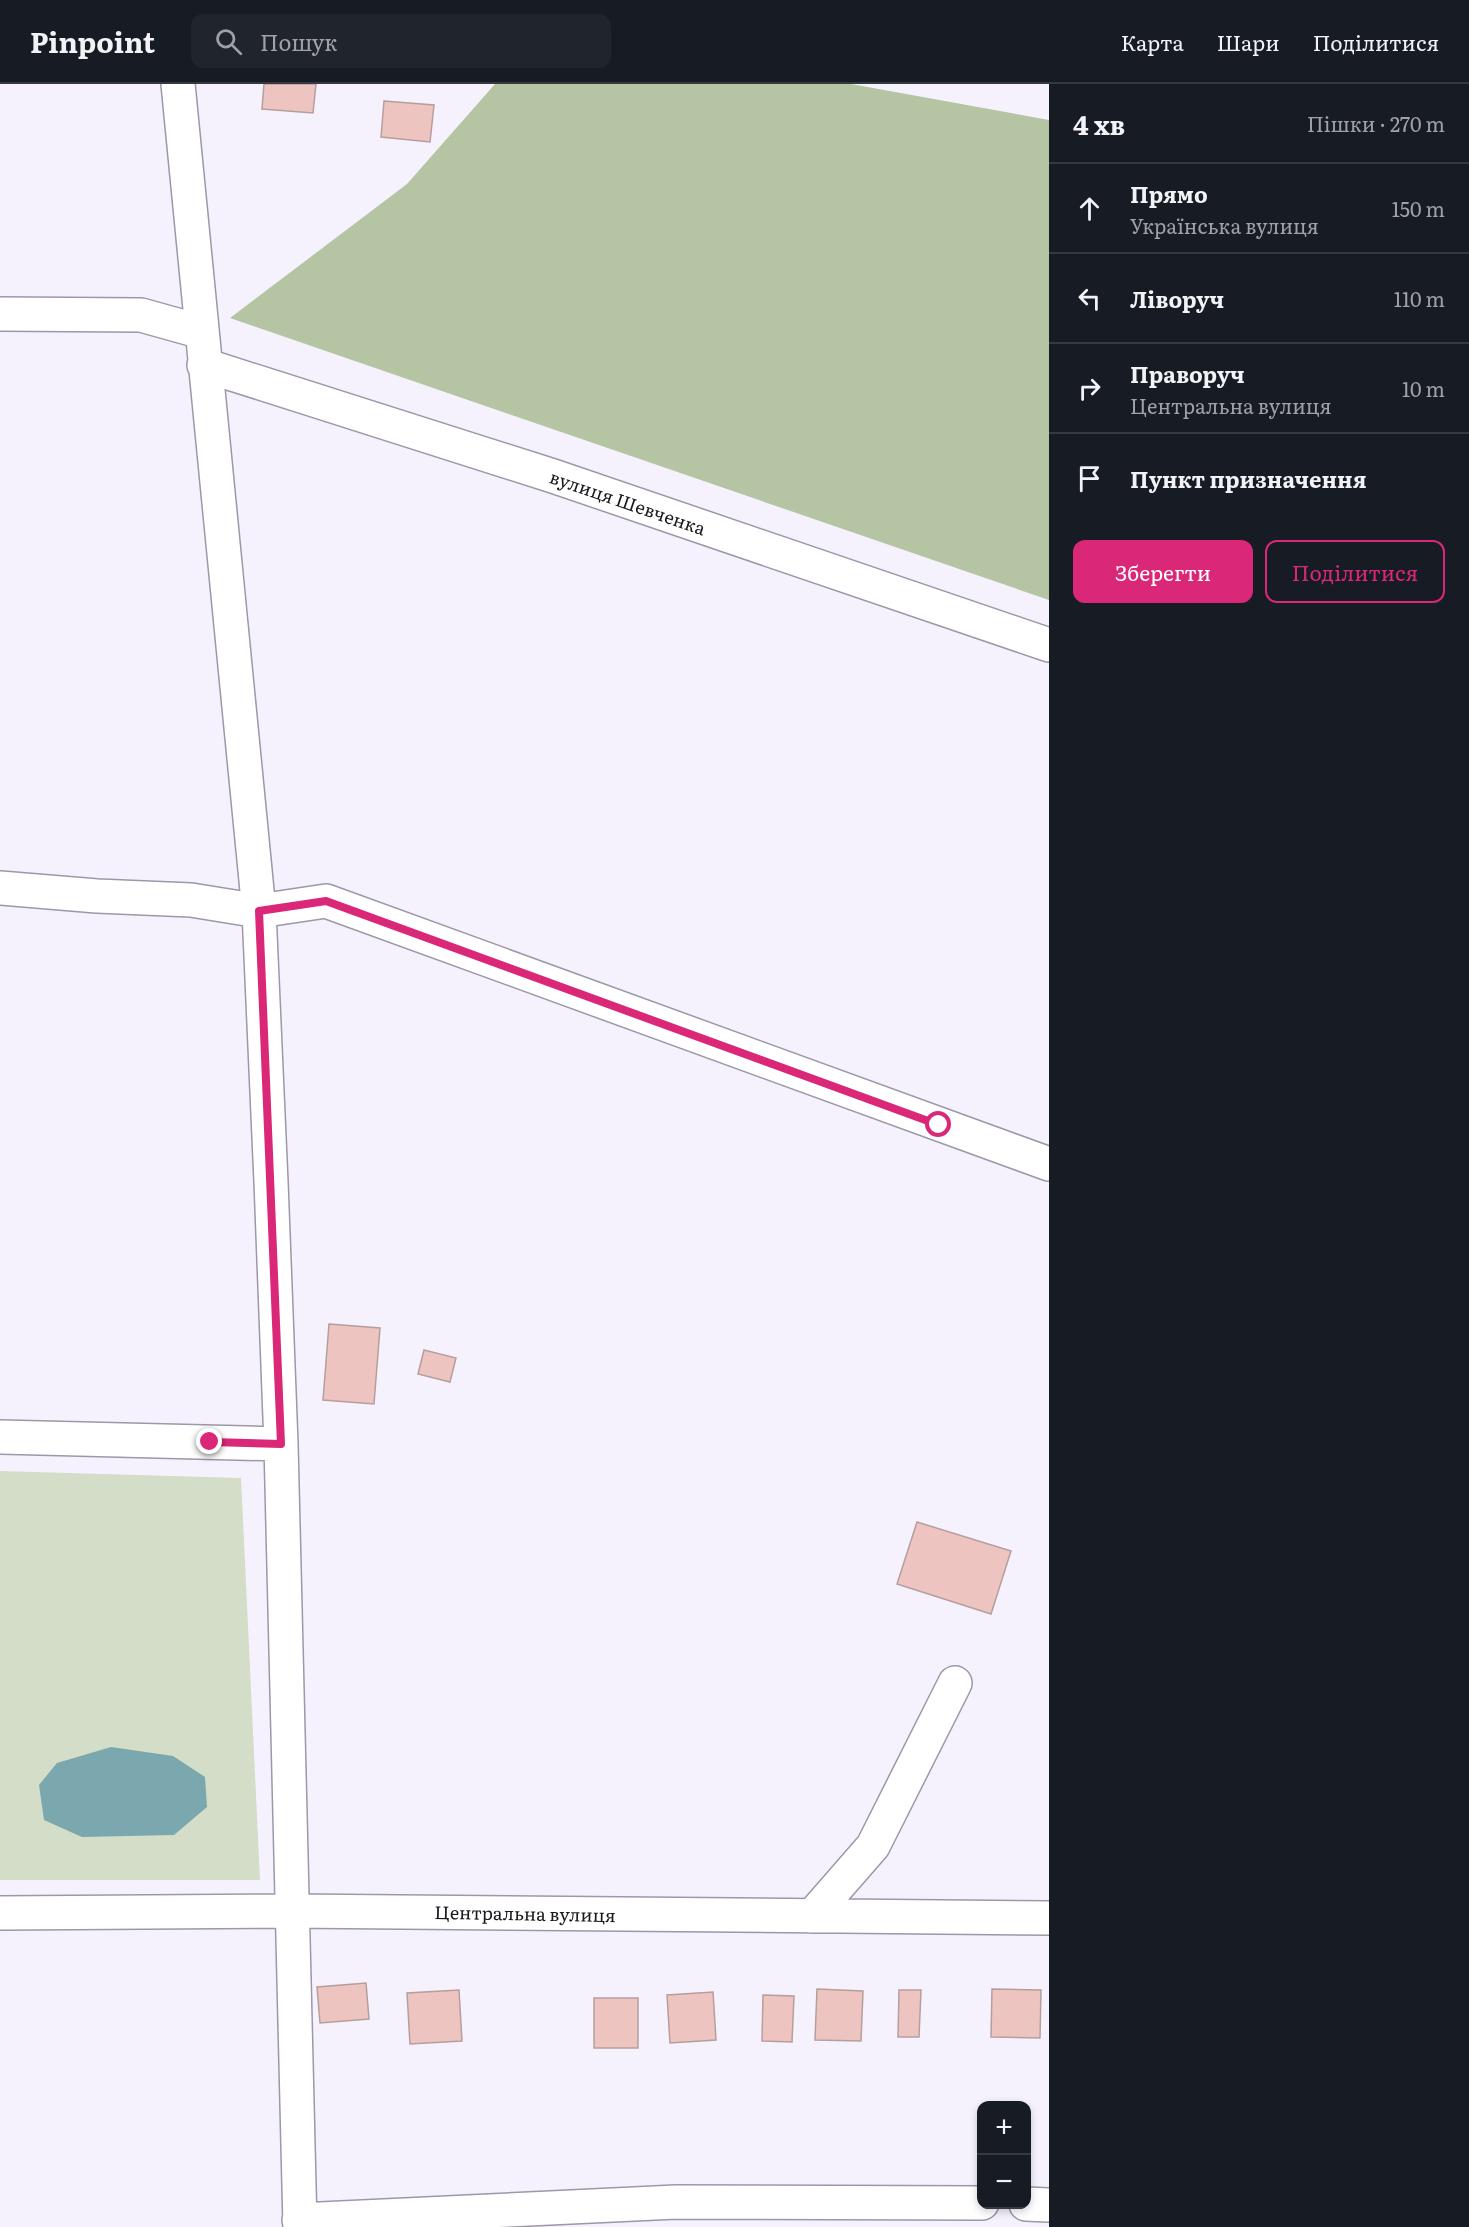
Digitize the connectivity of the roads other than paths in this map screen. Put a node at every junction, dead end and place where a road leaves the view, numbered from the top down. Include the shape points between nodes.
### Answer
1 (178, 84) edge
2 (0, 314) edge
3 (202, 332) junction
4 (204, 365) junction
5 (1049, 645) edge
6 (0, 888) edge
7 (259, 911) junction
8 (1049, 1164) edge
9 (0, 1437) edge
10 (281, 1444) junction
11 (955, 1683) dead end
12 (292, 1911) junction
13 (0, 1913) edge
14 (812, 1916) junction
15 (1049, 1918) edge
16 (977, 2203) edge
17 (1031, 2204) edge
18 (1049, 2205) edge
19 (299, 2224) edge

1 - 3 street
2 - 3 street via 141,315
3 - 4 street
4 - 5 street, вулиця Шевченка via 553,476
4 - 7 street
6 - 7 street via 191,900
7 - 8 street via 326,901
7 - 10 street
9 - 10 street
10 - 12 street
11 - 14 street via 873,1846
12 - 13 street, Центральна вулиця
12 - 14 street, Центральна вулиця
12 - 19 street
14 - 15 street, Центральна вулиця
16 - 19 street via 675,2202
17 - 18 street

